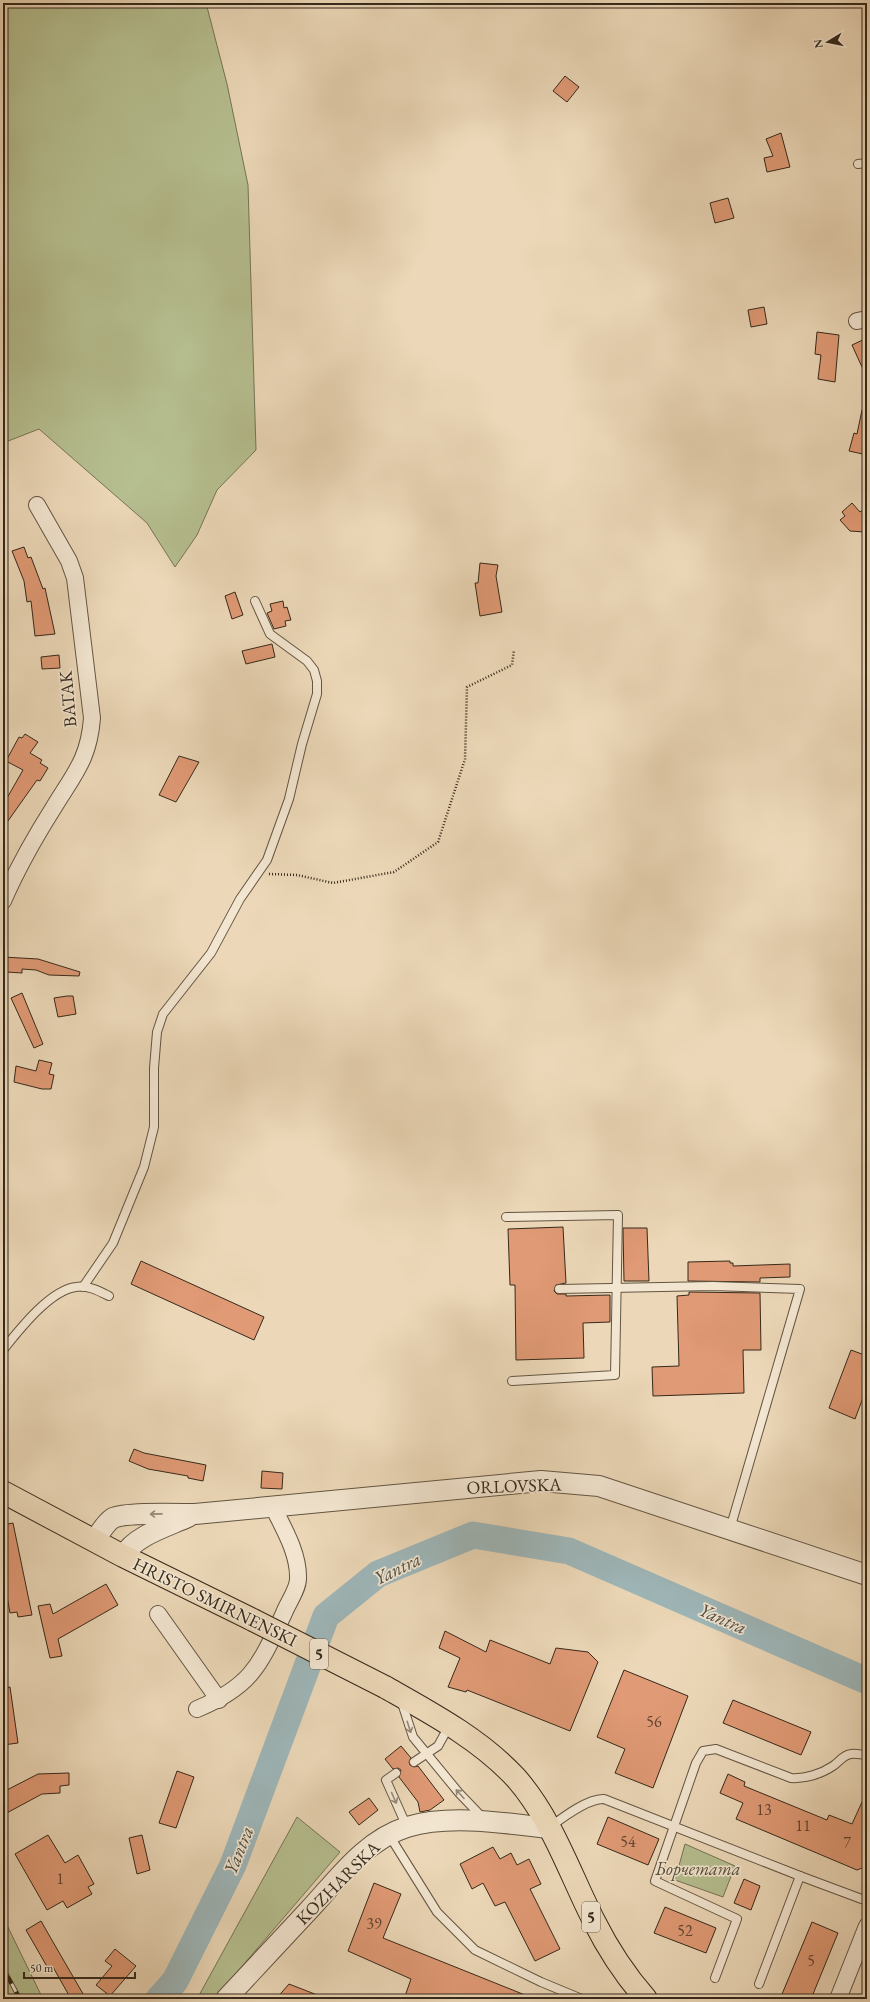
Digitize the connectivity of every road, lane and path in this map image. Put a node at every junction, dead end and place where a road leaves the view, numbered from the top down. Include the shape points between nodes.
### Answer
1 (867, 163) edge
2 (858, 164) dead end
3 (37, 505) dead end
4 (255, 602) dead end
5 (514, 650) dead end
6 (257, 874) junction
7 (3, 901) edge
8 (506, 1217) dead end
9 (83, 1287) junction
10 (617, 1288) junction
11 (559, 1290) dead end
12 (109, 1296) dead end
13 (3, 1350) edge
14 (512, 1381) dead end
15 (3, 1492) edge
16 (274, 1507) junction
17 (195, 1514) junction
18 (730, 1529) junction
19 (95, 1540) junction
20 (123, 1556) junction
21 (867, 1575) edge
22 (158, 1614) dead end
23 (392, 1692) junction
24 (219, 1700) junction
25 (197, 1709) dead end
26 (449, 1725) junction
27 (426, 1754) junction
28 (867, 1755) edge
29 (414, 1762) dead end
30 (396, 1773) dead end
31 (487, 1822) junction
32 (673, 1826) junction
33 (407, 1827) junction
34 (548, 1828) junction
35 (388, 1835) junction
36 (800, 1876) junction
37 (867, 1901) edge
38 (867, 1926) edge
39 (715, 1978) dead end
40 (759, 1984) dead end
41 (226, 1999) edge
42 (582, 1999) edge
43 (646, 1999) edge
44 (838, 1999) edge

1 - 2 lane
3 - 7 street, BATAK via 69,562 75,578 92,718 91,737 84,760 53,807
4 - 6 lane via 270,634 307,661 314,670 317,681 317,694 289,799 267,860
5 - 6 path via 512,665 467,687 465,759 438,842 394,872 333,883 297,875
6 - 9 lane via 240,899 211,953 163,1014 157,1032 154,1068 154,1127 144,1167 113,1243
8 - 10 lane via 618,1215
9 - 12 lane
9 - 13 lane via 61,1292 38,1310
10 - 11 lane
10 - 14 lane via 615,1375
10 - 18 lane via 713,1286 800,1289
15 - 19 main road, 5
16 - 17 street, ORLOVSKA
16 - 18 street, ORLOVSKA via 541,1482 599,1486
16 - 24 street via 292,1546 298,1581 266,1652 250,1676 238,1688
17 -> 19 street, ORLOVSKA via 114,1518 106,1523
17 - 20 street, ORLOVSKA via 136,1542
18 - 21 street, ORLOVSKA
19 - 20 main road, 5
20 - 23 main road, HRISTO SMIRNENSKI / 5, bridge
22 - 24 street
23 - 26 main road, HRISTO SMIRNENSKI / 5
23 -> 27 lane via 413,1737
24 - 25 street
26 - 27 lane via 438,1746
26 - 34 main road, HRISTO SMIRNENSKI / 5 via 481,1746 516,1779 532,1799
27 - 29 lane
31 -> 27 lane
28 - 32 lane via 846,1756 833,1766 802,1779 791,1778 716,1749 703,1751 696,1763
30 -> 33 lane via 386,1780
31 - 33 street, KOZHARSKA
31 - 34 street, KOZHARSKA
32 - 34 lane via 600,1799 567,1814
32 - 36 lane
32 - 39 lane via 654,1881 737,1919
33 - 35 street, KOZHARSKA
34 - 43 main road, HRISTO SMIRNENSKI / 5 via 604,1942
35 - 41 street, KOZHARSKA via 361,1855
35 - 42 lane via 437,1912 475,1950
36 - 37 lane
36 - 40 lane
38 - 44 street

